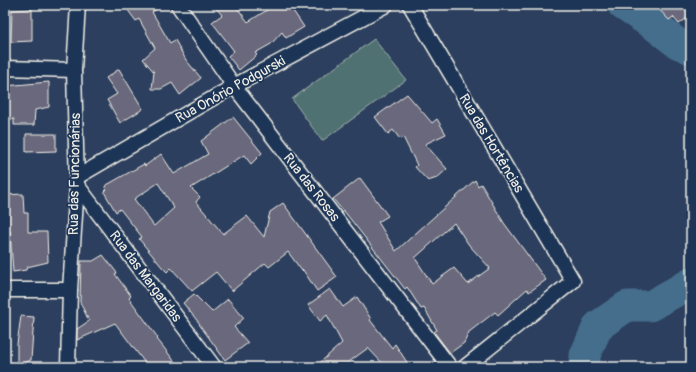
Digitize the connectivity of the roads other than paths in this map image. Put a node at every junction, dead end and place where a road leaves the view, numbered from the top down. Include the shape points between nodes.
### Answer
1 (78, 5) edge
2 (178, 5) edge
3 (386, 5) edge
4 (410, 5) edge
5 (5, 68) edge
6 (74, 70) junction
7 (234, 86) junction
8 (77, 181) junction
9 (5, 290) edge
10 (70, 290) junction
11 (68, 367) edge
12 (214, 367) edge
13 (450, 367) edge
14 (464, 367) edge

1 - 6 street, Rua das Funcionárias
2 - 7 street, Rua das Rosas
3 - 7 street, Rua Onório Podgurski
4 - 14 street, Rua das Hortências via 573,281
5 - 6 street
6 - 8 street, Rua das Funcionárias
7 - 8 street, Rua Onório Podgurski
7 - 13 street, Rua das Rosas
8 - 10 street, Rua das Funcionárias
8 - 12 street, Rua das Margaridas
9 - 10 street
10 - 11 street, Rua das Funcionárias

